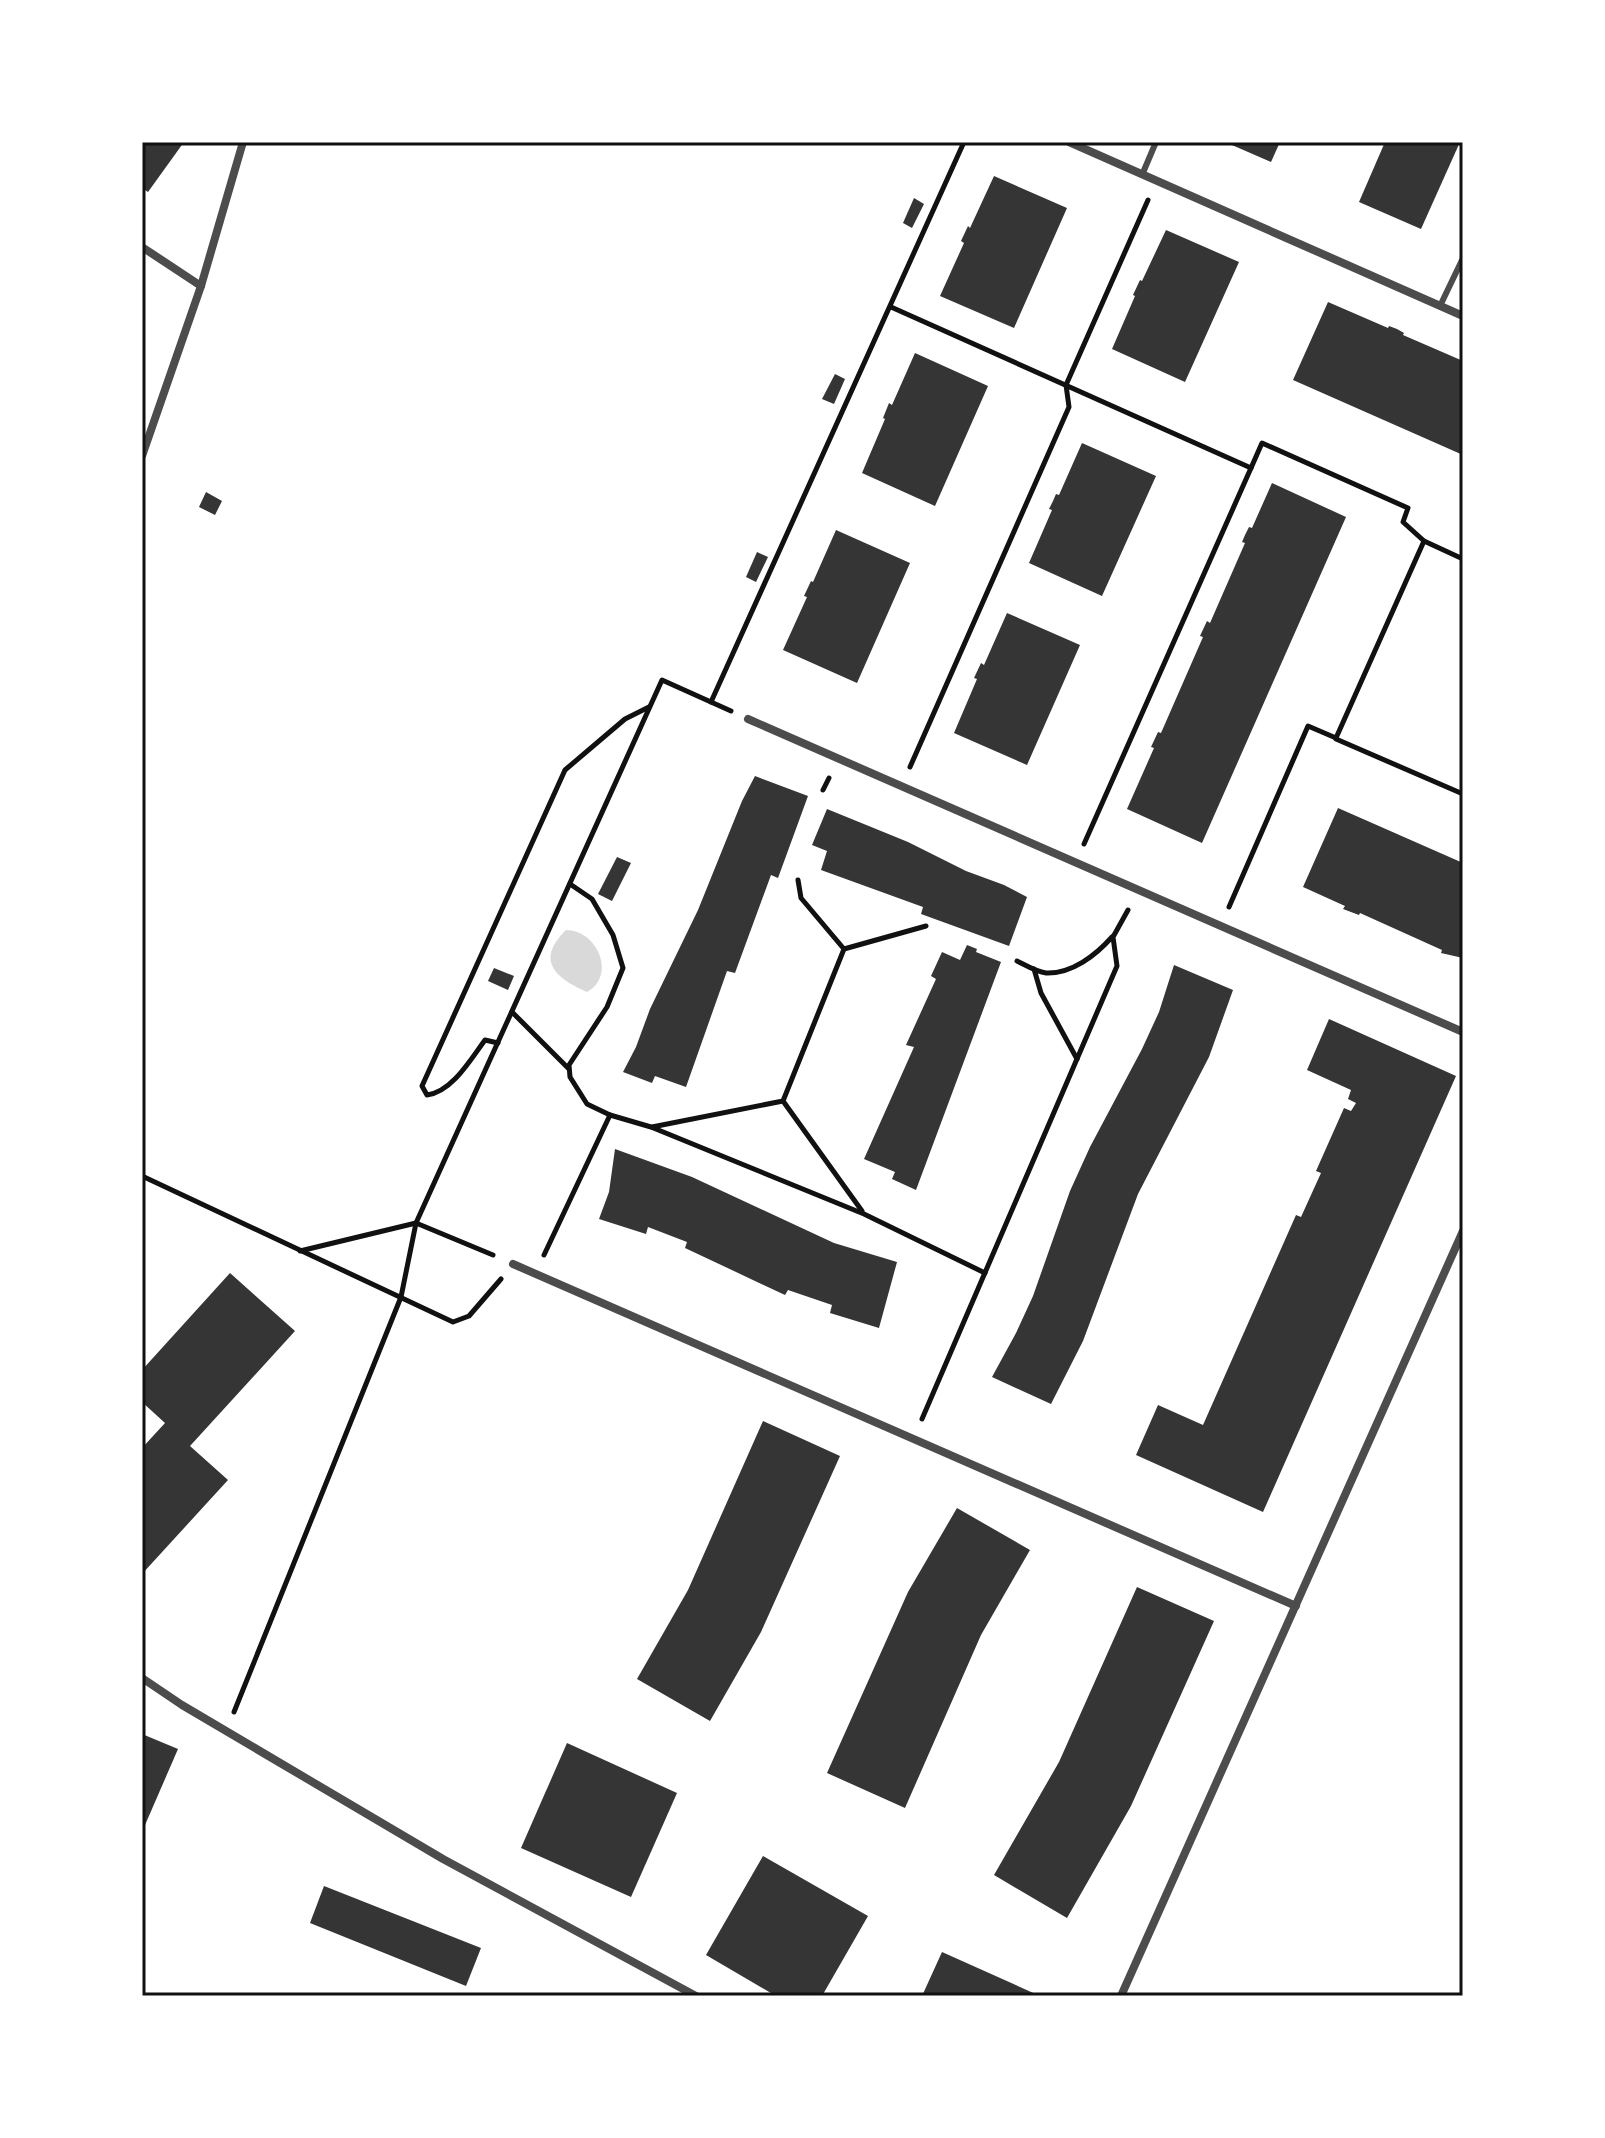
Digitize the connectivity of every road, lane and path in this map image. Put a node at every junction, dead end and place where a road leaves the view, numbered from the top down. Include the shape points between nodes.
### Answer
1 (243, 142) edge
2 (964, 142) edge
3 (1069, 142) edge
4 (1156, 142) edge
5 (1142, 175) junction
6 (1157, 181) junction
7 (142, 247) edge
8 (1463, 258) edge
9 (201, 286) junction
10 (1440, 306) junction
11 (891, 307) junction
12 (1463, 316) edge
13 (1066, 385) junction
14 (142, 456) edge
15 (1251, 468) junction
16 (1424, 541) junction
17 (1463, 559) edge
18 (711, 702) junction
19 (650, 707) junction
20 (748, 719) joint
21 (1336, 738) junction
22 (901, 786) junction
23 (1463, 794) edge
24 (1075, 863) junction
25 (798, 880) dead end
26 (570, 884) junction
27 (1138, 891) junction
28 (926, 926) dead end
29 (1220, 926) junction
30 (1113, 937) junction
31 (844, 949) junction
32 (1017, 961) dead end
33 (1034, 968) junction
34 (512, 1012) junction
35 (1463, 1032) edge
36 (498, 1043) junction
37 (1077, 1059) junction
38 (569, 1069) junction
39 (783, 1101) junction
40 (610, 1115) junction
41 (651, 1127) junction
42 (142, 1176) edge
43 (864, 1214) junction
44 (416, 1223) junction
45 (1463, 1231) edge
46 (300, 1251) junction
47 (513, 1264) junction
48 (536, 1272) junction
49 (985, 1273) junction
50 (401, 1297) junction
51 (913, 1440) junction
52 (1296, 1606) junction
53 (142, 1678) edge
54 (226, 1731) junction
55 (696, 1996) edge
56 (1121, 1996) edge

1 - 9 street
2 - 11 path
3 - 5 street
4 - 5 lane
5 - 6 street
6 - 10 street
6 - 13 path
7 - 9 street
8 - 10 lane
9 - 14 street
10 - 12 street
11 - 13 path
11 - 18 path
13 - 15 path
13 - 22 path via 1069,407
15 - 16 path via 1262,443 1408,508 1403,522
15 - 24 path
16 - 17 path
16 - 21 path
18 - 19 path via 662,680
18 - 20 path
19 - 26 path
19 - 36 path via 625,719 565,770 422,1086 427,1095 457,1077 485,1040
20 - 22 street
21 - 23 path
21 - 29 path via 1308,726
22 - 24 street
24 - 27 street
25 - 31 path via 801,898
26 - 34 path
26 - 38 path via 592,899 613,935 623,968 607,1007
27 - 29 street
27 - 30 path
28 - 31 path
29 - 35 street
30 - 33 path via 1076,966 1046,973
30 - 37 path via 1117,966
31 - 39 path
32 - 33 path
33 - 37 path via 1041,993
34 - 36 path
34 - 38 path
36 - 44 path
37 - 49 path
38 - 40 path via 587,1104
39 - 41 path
39 - 43 path
40 - 41 path
40 - 48 path
41 - 43 path
42 - 46 path
43 - 49 path
44 - 46 path
44 - 47 path
44 - 50 path
45 - 52 street
46 - 50 path
47 - 48 street
47 - 50 path via 469,1316 453,1322
48 - 51 street
49 - 51 path
50 - 54 path
51 - 52 street
52 - 56 street
53 - 54 street
54 - 55 street via 443,1859

